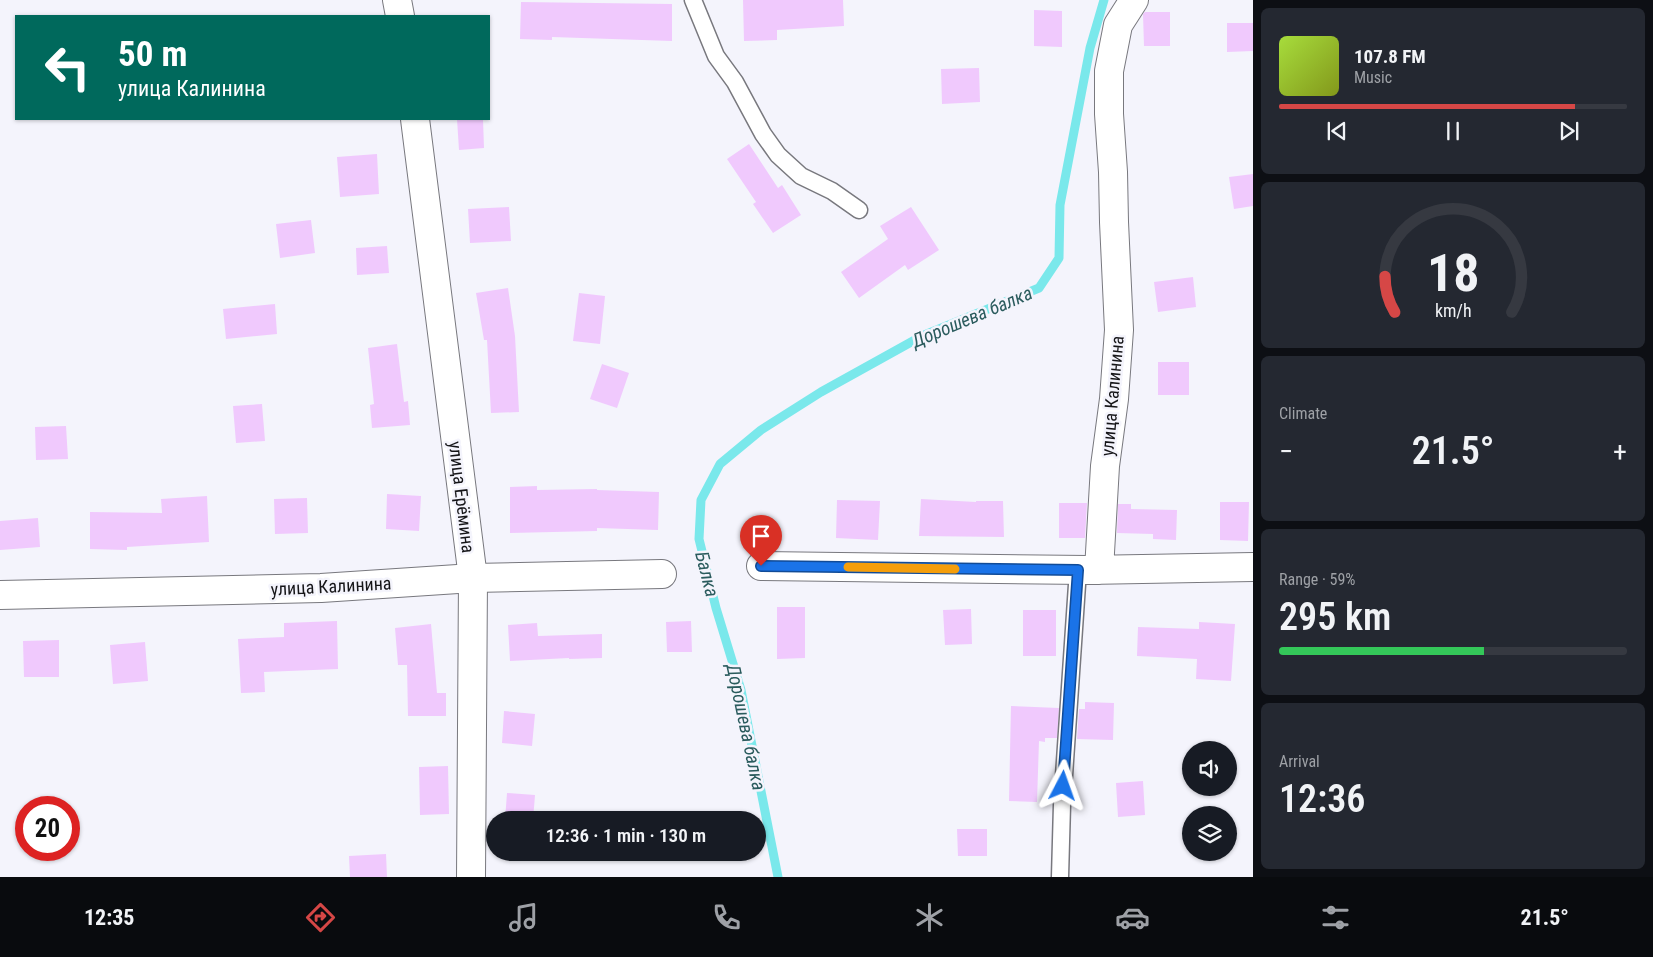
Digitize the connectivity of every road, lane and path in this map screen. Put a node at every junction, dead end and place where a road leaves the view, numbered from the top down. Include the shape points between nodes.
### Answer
1 (397, 0) edge
2 (692, 0) edge
3 (1134, 0) edge
4 (400, 15) edge
5 (415, 120) edge
6 (859, 210) dead end
7 (761, 566) dead end
8 (1253, 567) edge
9 (1088, 570) junction
10 (662, 574) dead end
11 (473, 578) junction
12 (0, 595) edge
13 (471, 877) edge
14 (1060, 877) edge

1 - 4 street
2 - 6 lane via 716,56 778,155 801,176 832,191
3 - 9 street, улица Калинина via 1118,25 1109,71 1118,330 1114,399
5 - 11 street, улица Ерёмина
7 - 9 street
8 - 9 street
9 - 14 lane via 1062,805
10 - 11 street, улица Калинина
11 - 12 street, улица Калинина via 321,588
11 - 13 street, улица Ерёмина

